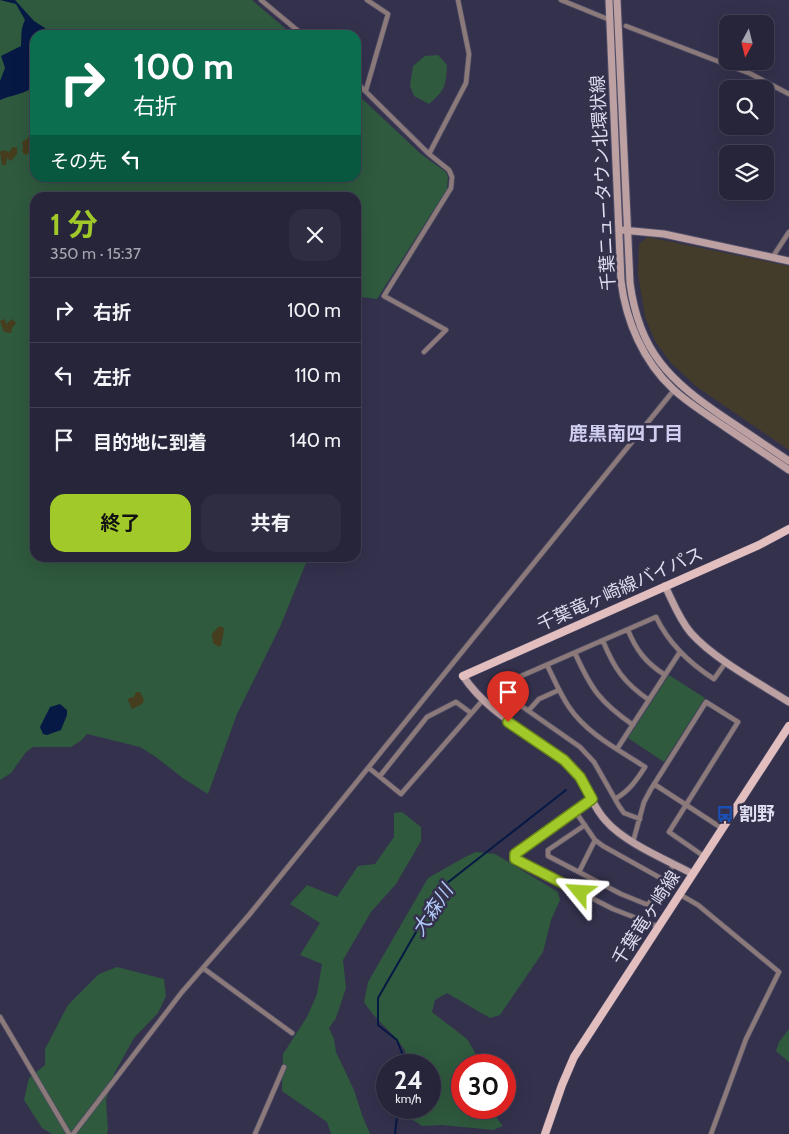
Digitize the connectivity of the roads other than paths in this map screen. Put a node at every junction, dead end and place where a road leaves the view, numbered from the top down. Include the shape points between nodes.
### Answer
1 (262, 0) edge
2 (367, 0) edge
3 (458, 0) edge
4 (561, 0) edge
5 (609, 0) edge
6 (617, 0) edge
7 (610, 20) junction
8 (626, 26) dead end
9 (298, 30) edge
10 (361, 86) edge
11 (366, 90) junction
12 (789, 94) edge
13 (429, 154) junction
14 (623, 230) junction
15 (789, 232) edge
16 (772, 258) junction
17 (789, 261) edge
18 (424, 352) dead end
19 (674, 390) junction
20 (789, 461) edge
21 (789, 470) edge
22 (789, 529) edge
23 (665, 586) junction
24 (628, 630) junction
25 (602, 641) junction
26 (680, 652) junction
27 (575, 653) junction
28 (726, 662) junction
29 (547, 665) junction
30 (665, 675) junction
31 (463, 676) joint
32 (559, 690) junction
33 (483, 700) junction
34 (649, 700) junction
35 (789, 702) edge
36 (529, 710) junction
37 (471, 713) junction
38 (633, 725) junction
39 (789, 726) edge
40 (617, 749) junction
41 (369, 768) junction
42 (380, 776) junction
43 (654, 784) junction
44 (592, 799) junction
45 (614, 799) junction
46 (686, 805) junction
47 (575, 811) junction
48 (640, 819) junction
49 (584, 825) junction
50 (723, 828) junction
51 (595, 840) junction
52 (633, 842) junction
53 (704, 857) junction
54 (674, 864) junction
55 (579, 872) junction
56 (692, 874) junction
57 (664, 880) junction
58 (680, 894) junction
59 (657, 926) junction
60 (203, 968) junction
61 (0, 1017) edge
62 (292, 1033) dead end
63 (284, 1067) dead end
64 (71, 1134) edge
65 (255, 1134) edge
66 (545, 1134) edge
67 (711, 1134) edge

1 - 9 street
2 - 11 street via 388,14
3 - 13 street via 469,54 466,83
4 - 7 street
5 - 7 main road, 千葉ニュータウン北環状線
6 - 14 main road, 千葉ニュータウン北環状線
7 - 14 main road, 千葉ニュータウン北環状線
8 - 12 street via 751,74
10 - 11 street
11 - 13 street
13 - 18 street via 449,170 451,188 384,296 446,330
14 - 16 main road via 664,234
14 - 19 main road, 千葉ニュータウン北環状線 via 623,293 631,324 647,357
14 - 20 main road, 千葉ニュータウン北環状線 via 634,308 641,331 658,361 696,399
15 - 16 street
16 - 17 main road
19 - 21 main road, 千葉ニュータウン北環状線
19 - 41 street
22 - 23 main road, 千葉竜ヶ崎線バイパス
23 - 28 main road via 690,632
23 - 31 main road, 千葉竜ヶ崎線バイパス
24 - 25 street
24 - 26 street via 656,617
24 - 30 street via 641,656
25 - 27 street
25 - 34 street via 619,675
26 - 28 street via 714,679
26 - 30 street
27 - 29 street
27 - 38 street via 596,694 613,712
28 - 35 main road
29 - 32 street
29 - 36 street via 504,684 502,690
30 - 34 street
31 - 33 main road
32 - 36 street via 539,699
32 - 40 street via 583,724
33 - 37 street
33 - 44 main road via 508,722 564,760 580,777
34 - 38 street
36 - 45 street via 580,747 594,762
37 - 42 street via 456,702 427,716
37 - 42 street via 401,794
38 - 40 street
39 - 50 main road, 千葉竜ヶ崎線
40 - 45 street via 645,767 632,788
41 - 42 street
41 - 60 street
43 - 46 street
43 - 46 street via 706,702 738,722
43 - 48 street via 644,802
44 - 47 street
44 - 52 main road via 612,828
45 - 48 street via 624,813
46 - 50 street
46 - 53 street via 669,832
47 - 49 street
47 - 59 street via 515,854 515,859 613,909
48 - 52 street
49 - 51 street
49 - 55 street via 548,850 548,856
50 - 53 main road, 千葉竜ヶ崎線
51 - 55 street
51 - 57 street
52 - 54 main road
53 - 56 main road, 千葉竜ヶ崎線
54 - 56 main road
54 - 57 street
55 - 57 street via 648,905
56 - 58 main road, 千葉竜ヶ崎線
58 - 59 main road, 千葉竜ヶ崎線
58 - 67 street via 779,972 746,1039
59 - 66 main road, 千葉竜ヶ崎線 via 574,1057
60 - 62 street
60 - 64 street
61 - 64 street
63 - 65 street

